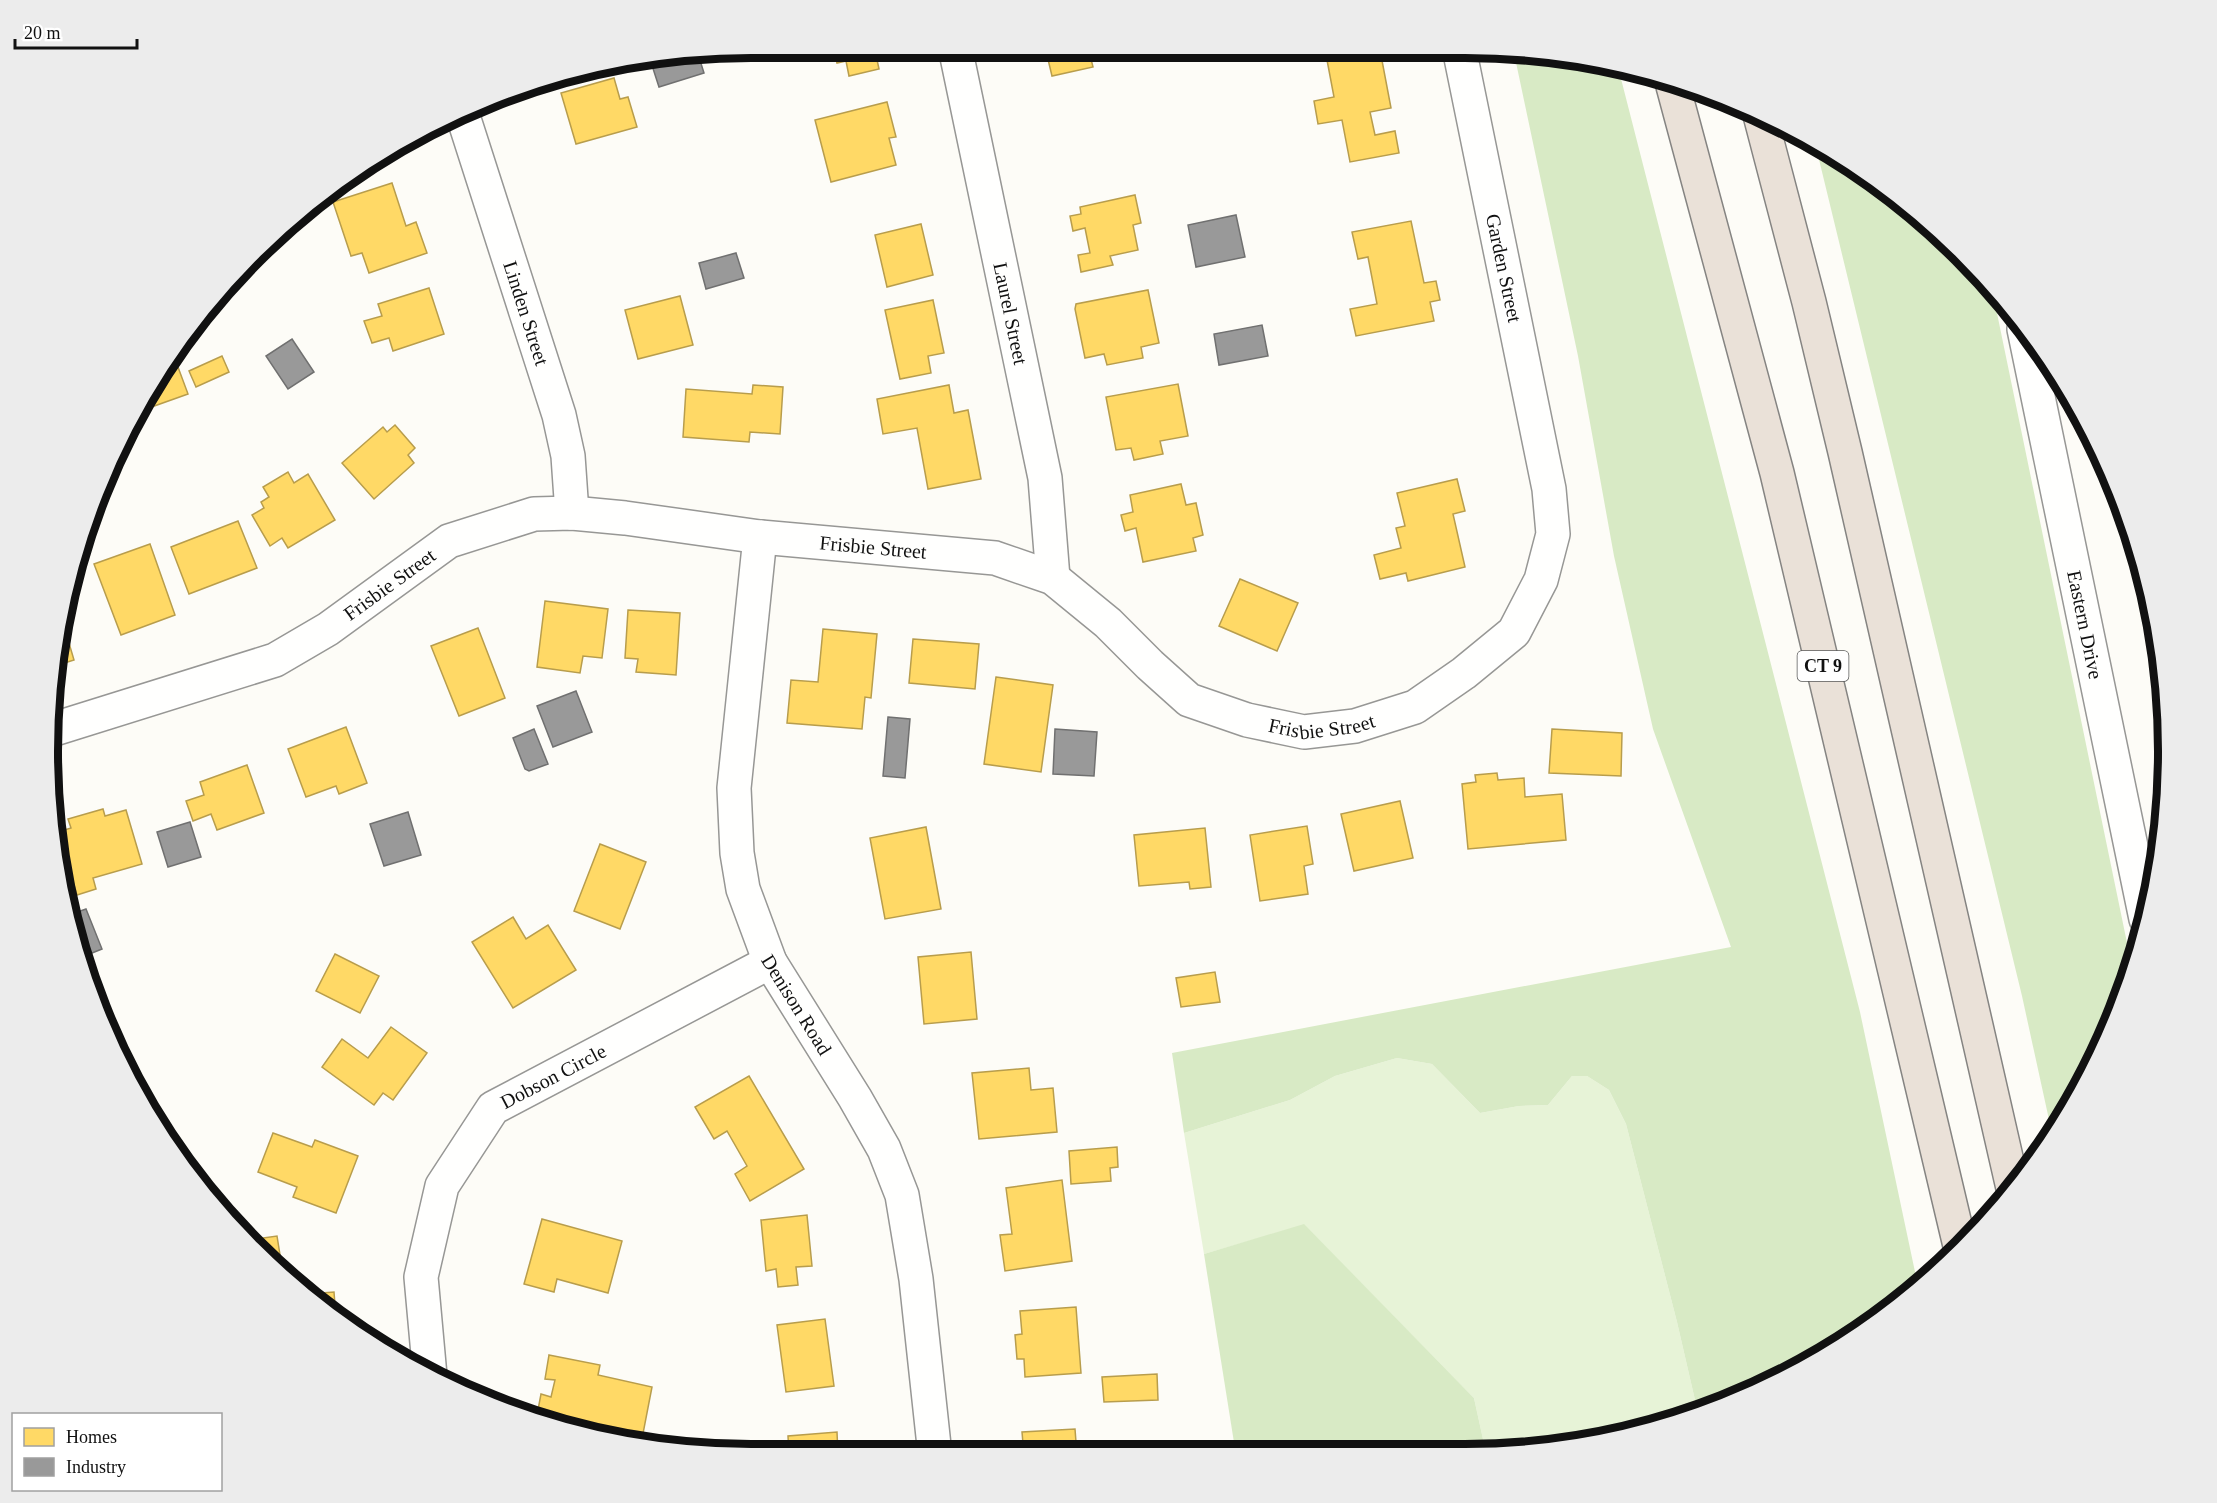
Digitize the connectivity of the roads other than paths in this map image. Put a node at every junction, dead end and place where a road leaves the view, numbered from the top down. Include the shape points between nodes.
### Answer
1 (957, 58) edge
2 (1461, 58) edge
3 (1675, 91) edge
4 (465, 121) edge
5 (1763, 126) edge
6 (2028, 347) edge
7 (1549, 489) joint
8 (572, 513) junction
9 (760, 537) junction
10 (1053, 578) junction
11 (59, 727) edge
12 (2142, 900) edge
13 (770, 962) junction
14 (2011, 1178) edge
15 (1958, 1239) edge
16 (429, 1365) edge
17 (934, 1444) edge

1 - 10 street, Laurel Street via 1045,478
2 - 7 street, Garden Street
3 - 15 highway, CT 9 via 1777,473
4 - 8 street, Linden Street via 559,415 568,456
5 - 14 highway via 1839,429
6 - 12 street, Eastern Drive
7 - 10 street, Frisbie Street via 1552,534 1544,568 1514,632 1415,707 1355,726 1304,732 1247,720 1189,700 1108,623
8 - 9 street, Frisbie Street
8 - 11 street, Frisbie Street via 534,513 448,541 328,629 275,660
9 - 10 street, Frisbie Street via 995,558
9 - 13 street, Denison Road via 734,788 743,889
13 - 16 street, Dobson Circle via 493,1108 442,1186 439,1197 421,1278
13 - 17 street, Denison Road via 884,1149 902,1195 916,1279

